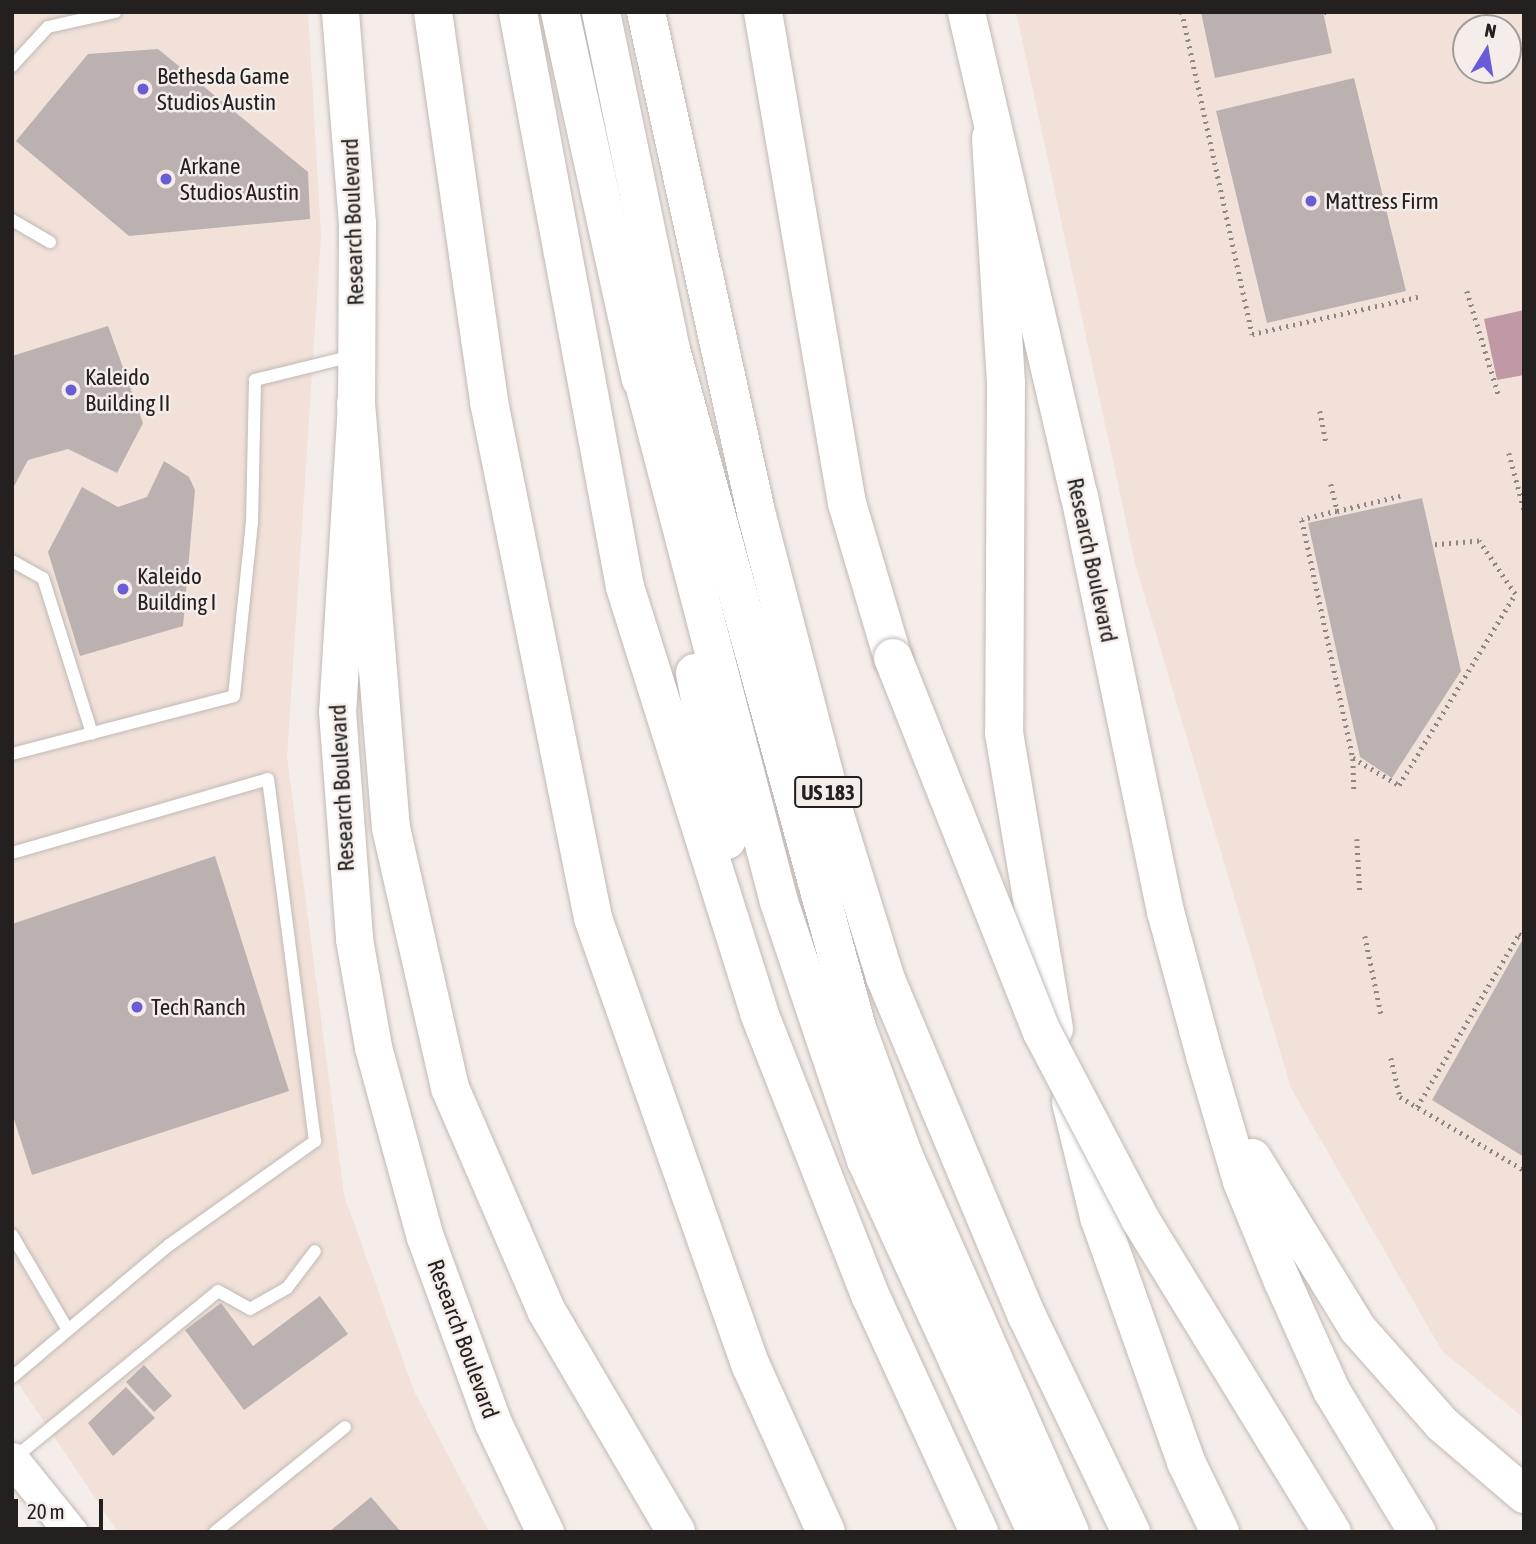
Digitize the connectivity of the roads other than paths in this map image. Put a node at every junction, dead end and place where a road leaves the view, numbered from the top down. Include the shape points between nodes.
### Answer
1 (46, 12) edge
2 (116, 12) edge
3 (340, 12) edge
4 (433, 12) edge
5 (517, 12) edge
6 (560, 12) edge
7 (601, 12) edge
8 (646, 12) edge
9 (763, 12) edge
10 (966, 12) edge
11 (48, 27) junction
12 (12, 66) edge
13 (991, 138) junction
14 (12, 220) edge
15 (50, 242) dead end
16 (653, 350) junction
17 (357, 355) junction
18 (356, 403) junction
19 (12, 561) edge
20 (92, 733) junction
21 (12, 754) edge
22 (835, 815) junction
23 (12, 853) edge
24 (759, 1013) junction
25 (1222, 1106) junction
26 (885, 1157) junction
27 (12, 1234) edge
28 (315, 1251) dead end
29 (68, 1329) junction
30 (12, 1377) edge
31 (345, 1427) dead end
32 (12, 1459) edge
33 (1524, 1494) edge
34 (71, 1532) edge
35 (215, 1532) edge
36 (545, 1532) edge
37 (676, 1532) edge
38 (826, 1532) edge
39 (979, 1532) edge
40 (1035, 1532) edge
41 (1070, 1532) edge
42 (1131, 1532) edge
43 (1220, 1532) edge
44 (1332, 1532) edge
45 (1417, 1532) edge

1 - 11 lane
2 - 11 lane
3 - 17 main road, Research Boulevard via 356,223
4 - 38 highway via 489,402 593,918 751,1366
5 - 24 highway via 625,586
6 - 16 highway
7 - 16 highway
8 - 22 highway, US 183 via 756,512
9 - 44 highway, bridge via 847,503 893,657 1042,1032 1140,1219
10 - 13 main road, Research Boulevard
11 - 12 lane
13 - 25 main road, Research Boulevard via 1079,496 1166,911
13 - 43 highway via 1006,383 1004,733 1041,978 1099,1217 1186,1462
14 - 15 lane
16 - 22 highway
16 - 24 highway
16 - 26 highway via 779,901
17 - 18 main road, Research Boulevard
17 - 20 lane via 255,380 251,523 234,696
18 - 36 main road, Research Boulevard via 337,711 354,939 373,1047 425,1237 493,1423
18 - 37 highway via 391,828 450,1087 546,1310
19 - 20 lane via 43,578
20 - 21 lane
22 - 42 highway, US 183 via 885,977 957,1155 1095,1467
23 - 29 lane via 268,779 315,1140 169,1245
24 - 39 highway via 871,1297
25 - 33 main road via 1357,1328 1443,1424
25 - 45 main road via 1241,1181 1331,1390
26 - 40 highway
26 - 41 highway
27 - 29 lane
28 - 32 lane via 287,1288 250,1308 218,1291
29 - 30 lane
31 - 35 lane
32 - 34 street

